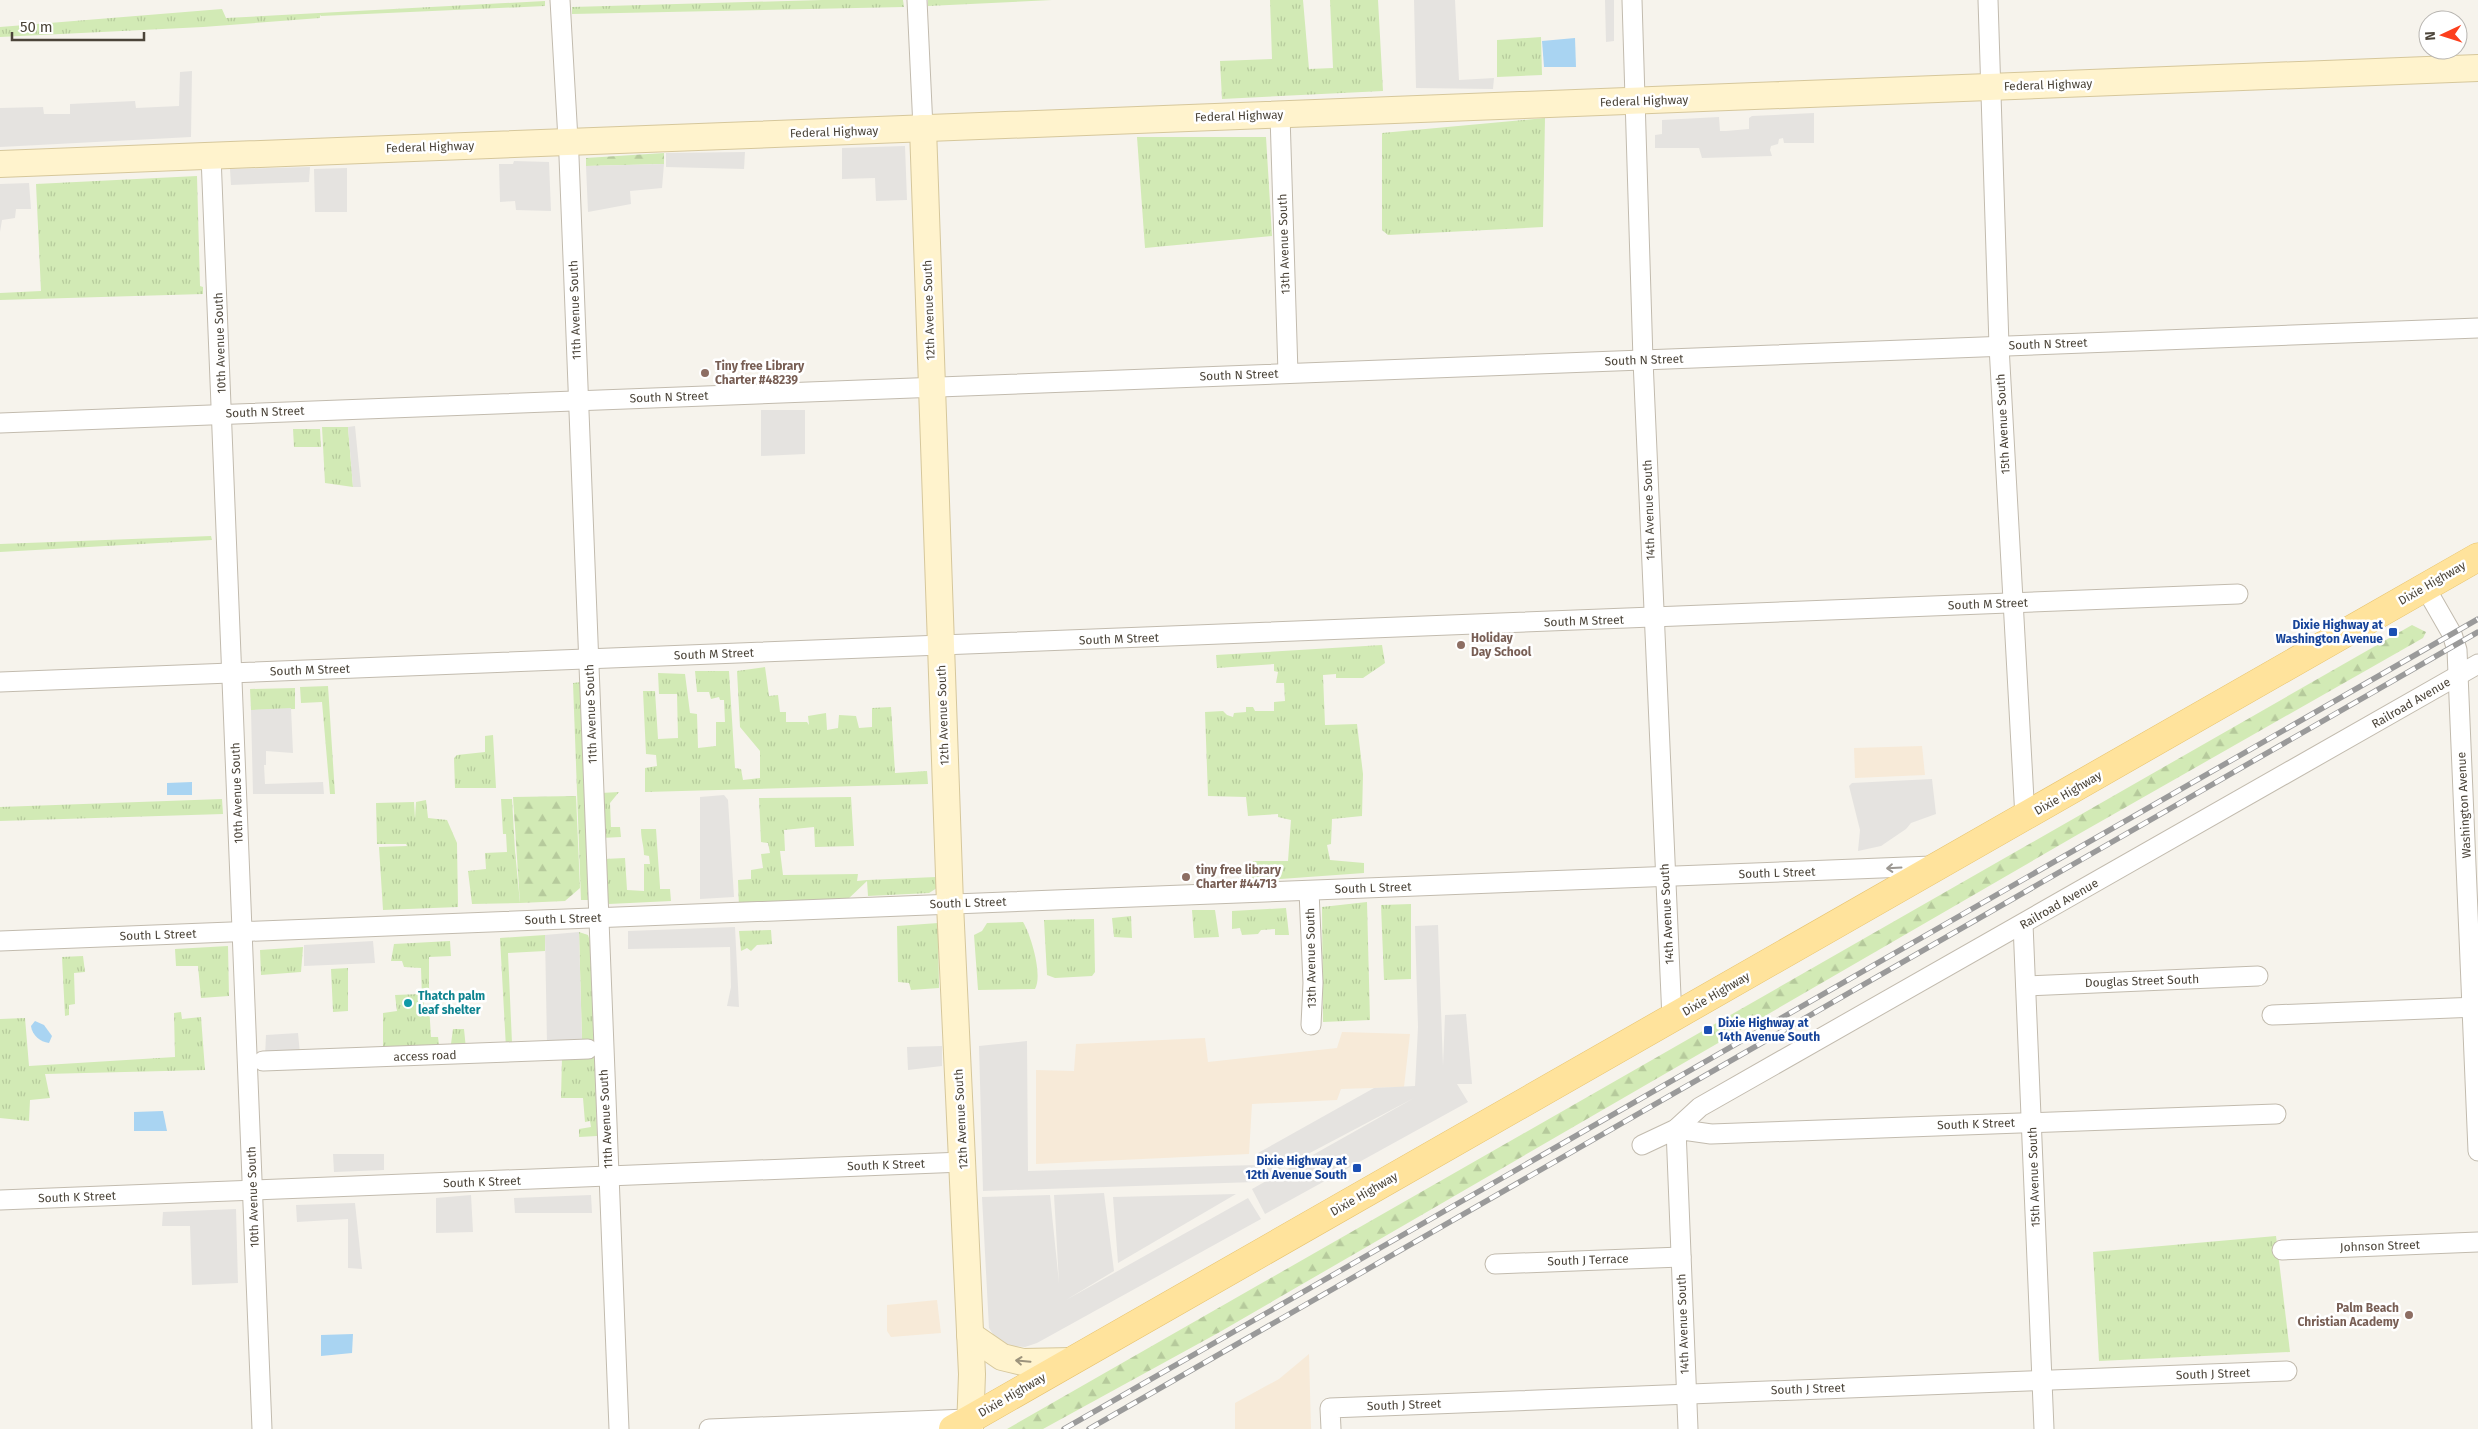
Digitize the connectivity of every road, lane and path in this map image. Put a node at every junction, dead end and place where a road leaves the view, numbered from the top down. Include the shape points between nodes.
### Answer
1 (560, 0) edge
2 (917, 0) edge
3 (1632, 0) edge
4 (1988, 0) edge
5 (2478, 68) edge
6 (1991, 88) junction
7 (1634, 102) junction
8 (1280, 115) junction
9 (923, 128) junction
10 (568, 142) junction
11 (212, 156) junction
12 (0, 164) edge
13 (2478, 328) edge
14 (1999, 346) junction
15 (1643, 360) junction
16 (1288, 373) junction
17 (932, 387) junction
18 (578, 400) junction
19 (223, 414) junction
20 (0, 422) edge
21 (2478, 557) edge
22 (2425, 587) junction
23 (2238, 594) dead end
24 (2012, 602) junction
25 (1654, 619) junction
26 (941, 646) junction
27 (588, 659) junction
28 (2478, 664) edge
29 (233, 673) junction
30 (2458, 676) junction
31 (0, 682) edge
32 (2025, 818) junction
33 (2472, 854) edge
34 (1936, 866) junction
35 (1665, 877) junction
36 (1309, 891) junction
37 (950, 904) junction
38 (599, 918) junction
39 (2023, 924) junction
40 (243, 932) junction
41 (0, 941) edge
42 (2258, 976) dead end
43 (2026, 986) junction
44 (2475, 1007) edge
45 (2272, 1015) dead end
46 (1672, 1019) junction
47 (1311, 1025) dead end
48 (588, 1049) dead end
49 (263, 1061) dead end
50 (2276, 1114) dead end
51 (2032, 1121) junction
52 (1676, 1129) junction
53 (1642, 1145) dead end
54 (2478, 1151) edge
55 (964, 1162) junction
56 (608, 1177) junction
57 (252, 1190) junction
58 (0, 1200) edge
59 (2478, 1242) edge
60 (2282, 1250) dead end
61 (1681, 1257) junction
62 (1495, 1264) dead end
63 (970, 1335) junction
64 (1072, 1361) junction
65 (2286, 1371) dead end
66 (2042, 1380) junction
67 (1686, 1394) junction
68 (964, 1426) edge
69 (262, 1429) edge
70 (619, 1429) edge
71 (709, 1429) edge
72 (1331, 1429) edge
73 (1688, 1429) edge
74 (2044, 1429) edge

1 - 10 street, 11th Avenue South
2 - 9 street, 12th Avenue South
3 - 7 street, 14th Avenue South
4 - 6 street, 15th Avenue South
5 - 6 main road, Federal Highway
6 - 7 main road, Federal Highway
6 - 14 street, 15th Avenue South
7 - 8 main road, Federal Highway
7 - 15 street, 14th Avenue South
8 - 9 main road, Federal Highway
8 - 16 street, 13th Avenue South
9 - 10 main road, Federal Highway
9 - 17 main road, 12th Avenue South
10 - 11 main road, Federal Highway
10 - 18 street, 11th Avenue South
11 - 12 main road, Federal Highway
11 - 19 street, 10th Avenue South
13 - 14 street, South N Street
14 - 15 street, South N Street
14 - 24 street, 15th Avenue South
15 - 16 street, South N Street
15 - 25 street, 14th Avenue South
16 - 17 street, South N Street
17 - 18 street, South N Street
17 - 26 main road, 12th Avenue South
18 - 19 street, South N Street
18 - 27 street, 11th Avenue South
19 - 20 street, South N Street
19 - 29 street, 10th Avenue South
21 - 22 main road, Dixie Highway
22 - 30 street, Washington Avenue via 2452,634 2457,650
22 - 32 main road, Dixie Highway
23 - 24 street, South M Street
24 - 25 street, South M Street
24 - 32 street, 15th Avenue South
25 - 26 street, South M Street
25 - 35 street, 14th Avenue South
26 - 27 street, South M Street
26 - 37 main road, 12th Avenue South
27 - 29 street, South M Street
27 - 38 street, 11th Avenue South
28 - 30 street, Railroad Avenue
29 - 31 street, South M Street
29 - 40 street, 10th Avenue South
30 - 33 street, Washington Avenue
30 - 39 street, Railroad Avenue
32 - 34 main road, Dixie Highway
33 - 44 street, Washington Avenue
34 -> 35 street, South L Street
34 - 46 main road, Dixie Highway
35 - 36 street, South L Street
35 - 46 street, 14th Avenue South
36 - 37 street, South L Street
36 - 47 street, 13th Avenue South via 1313,983
37 - 38 street, South L Street
37 - 55 main road, 12th Avenue South
38 - 40 street, South L Street
38 - 56 street, 11th Avenue South
39 - 43 street, 15th Avenue South
39 - 52 street, Railroad Avenue via 1700,1107
40 - 41 street, South L Street
40 - 57 street, 10th Avenue South
42 - 43 street, Douglas Street South
43 - 51 street, 15th Avenue South
44 - 45 street
44 - 54 street, Washington Avenue
46 - 64 main road, Dixie Highway
48 - 49 street, access road
50 - 51 street, South K Street
51 - 52 street, South K Street via 1711,1134
51 - 66 street, 15th Avenue South
52 - 53 street, Railroad Avenue
52 - 61 street, 14th Avenue South
55 - 56 street, South K Street
55 - 63 main road, 12th Avenue South
56 - 57 street, South K Street
56 - 70 street, 11th Avenue South
57 - 58 street, South K Street
57 - 69 street, 10th Avenue South
59 - 60 street, Johnson Street
61 - 62 street, South J Terrace
61 - 67 street, 14th Avenue South
64 -> 63 main road via 1022,1362 1002,1357
63 - 68 main road, 12th Avenue South via 972,1374
64 - 68 main road, Dixie Highway
65 - 66 street, South J Street
66 - 67 street, South J Street
66 - 74 street, 15th Avenue South
67 - 72 street, South J Street via 1330,1408
67 - 73 street, 14th Avenue South
68 - 71 street via 868,1422

